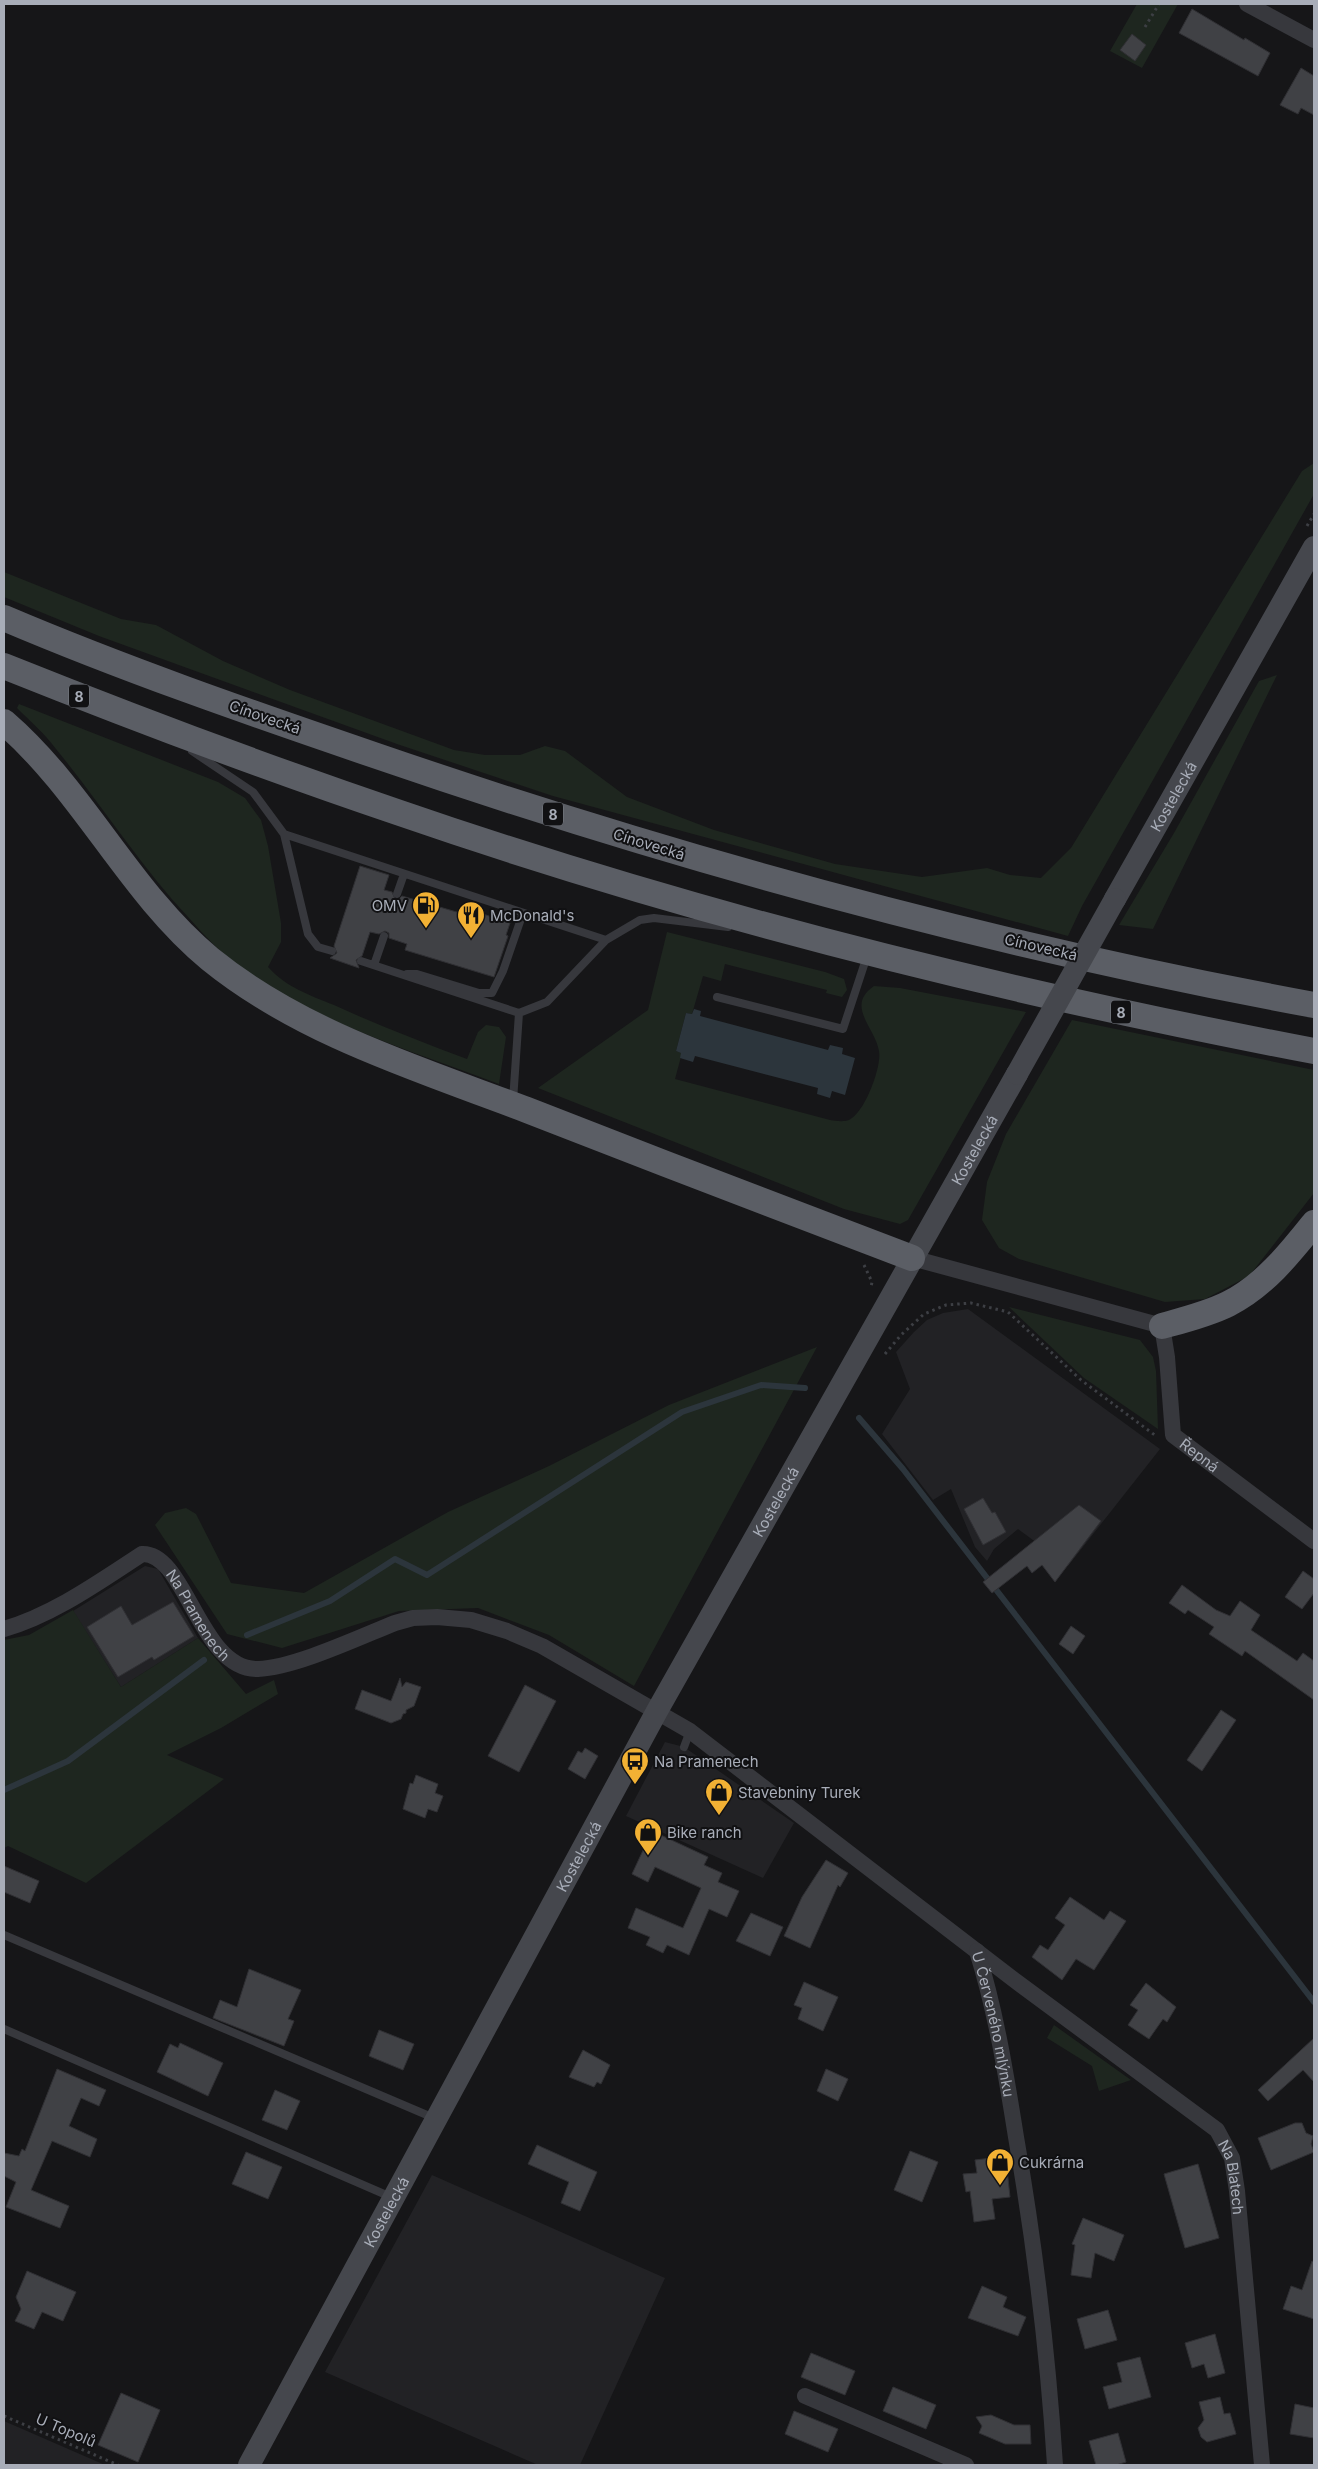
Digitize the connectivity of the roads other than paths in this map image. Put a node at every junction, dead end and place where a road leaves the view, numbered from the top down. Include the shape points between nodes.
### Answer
1 (1248, 4) edge
2 (1314, 40) edge
3 (1314, 547) edge
4 (4, 618) edge
5 (4, 666) edge
6 (4, 722) edge
7 (155, 726) junction
8 (284, 834) junction
9 (404, 874) junction
10 (398, 894) dead end
11 (523, 913) junction
12 (739, 928) dead end
13 (749, 930) dead end
14 (384, 936) dead end
15 (816, 938) junction
16 (606, 940) junction
17 (332, 951) dead end
18 (869, 952) junction
19 (361, 961) dead end
20 (374, 965) junction
21 (402, 975) junction
22 (717, 997) dead end
23 (1306, 1001) edge
24 (519, 1014) junction
25 (1314, 1051) edge
26 (512, 1105) junction
27 (1314, 1222) edge
28 (912, 1258) junction
29 (1162, 1326) junction
30 (1314, 1541) edge
31 (4, 1629) edge
32 (656, 1711) junction
33 (690, 1731) junction
34 (684, 1747) dead end
35 (4, 1935) edge
36 (977, 1951) junction
37 (4, 2029) edge
38 (436, 2118) junction
39 (393, 2197) junction
40 (805, 2396) dead end
41 (249, 2465) edge
42 (966, 2465) edge
43 (1055, 2465) edge
44 (1262, 2465) edge

1 - 2 street
3 - 28 main road, Kostelecká, bridge
4 - 23 highway, Cínovecká / 8 via 212,699 539,810 659,847 941,924 1116,965
5 - 7 highway, 8
6 - 26 highway via 60,777 158,907 209,958 273,1004 378,1052
7 - 8 lane via 244,785 261,800
7 - 15 highway, 8 via 416,819 644,890
8 - 9 lane
8 - 17 lane via 308,934 318,947
9 - 10 lane
9 - 11 lane
11 - 16 lane
11 - 21 lane via 492,993 479,993 417,974
12 - 16 lane via 654,918 640,920
13 - 15 lane
14 - 20 lane
15 - 18 highway, 8
16 - 24 lane via 547,1002
18 - 22 lane via 843,1029
18 - 25 highway, 8 via 1105,1008
19 - 20 lane
20 - 21 lane
21 - 24 lane
24 - 26 lane
26 - 28 highway
27 - 29 highway via 1287,1257 1259,1284 1229,1304
28 - 29 street
28 - 32 main road, Kostelecká
29 - 30 street, Řepná via 1173,1435
31 - 32 street, Na Pramenech via 25,1623 95,1585 142,1554 152,1554 161,1560 181,1588 216,1646 238,1665 256,1669 285,1664 413,1618 471,1620 542,1646
32 - 33 street, U Červeného mlýnku
32 - 38 main road, Kostelecká
33 - 34 lane
33 - 36 street, U Červeného mlýnku
35 - 38 lane
36 - 43 street, U Červeného mlýnku via 992,2001 1030,2218 1049,2372
36 - 44 street, Na Blatech via 1217,2130 1232,2158 1237,2191
37 - 39 lane
38 - 39 main road, Kostelecká
39 - 41 main road, Kostelecká
40 - 42 street

